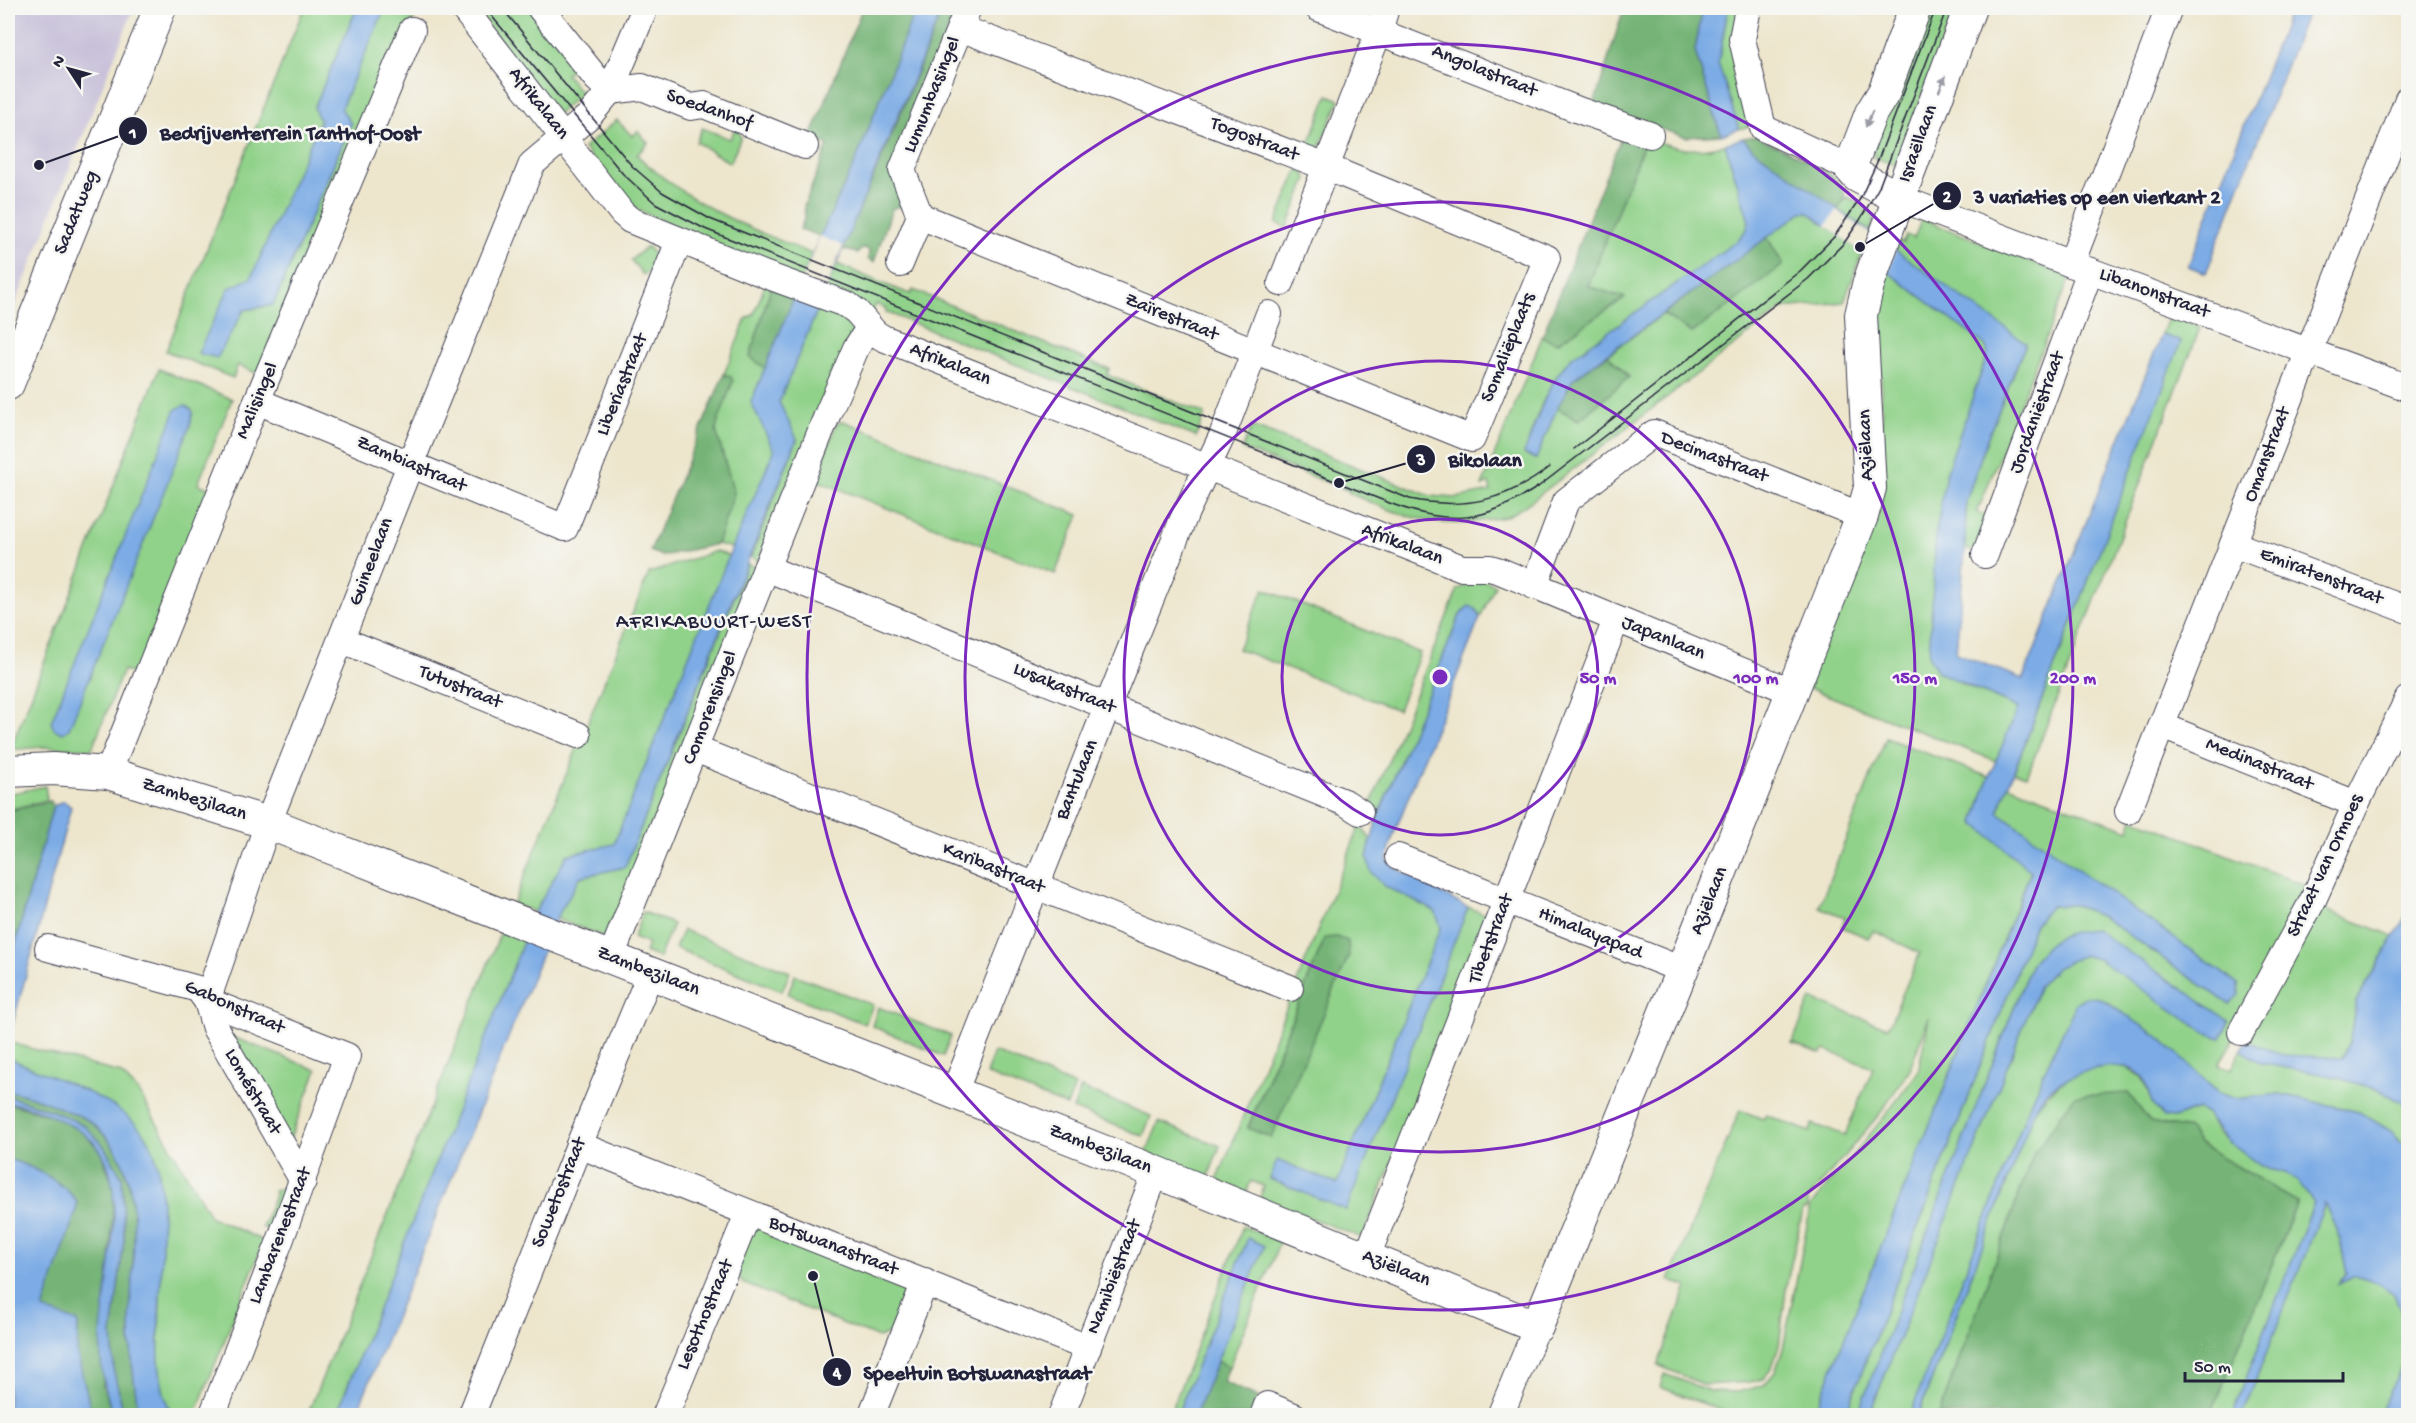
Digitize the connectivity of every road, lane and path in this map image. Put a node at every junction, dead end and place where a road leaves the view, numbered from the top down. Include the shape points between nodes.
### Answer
1 (160, 8) edge
2 (463, 8) edge
3 (540, 8) edge
4 (645, 8) edge
5 (1318, 8) edge
6 (1748, 8) edge
7 (1916, 8) edge
8 (1970, 8) edge
9 (2169, 8) edge
10 (964, 18) edge
11 (1383, 19) edge
12 (412, 30) dead end
13 (610, 91) junction
14 (2409, 99) edge
15 (1650, 135) dead end
16 (564, 137) junction
17 (805, 146) dead end
18 (1326, 167) junction
19 (1850, 168) junction
20 (1899, 198) junction
21 (920, 216) junction
22 (679, 241) junction
23 (1547, 258) joint
24 (900, 264) dead end
25 (2081, 268) junction
26 (1281, 283) dead end
27 (1269, 314) dead end
28 (869, 328) junction
29 (2308, 350) junction
30 (1255, 352) junction
31 (8, 384) edge
32 (2409, 388) edge
33 (257, 400) junction
34 (1472, 439) joint
35 (410, 465) junction
36 (1206, 468) junction
37 (1862, 516) junction
38 (565, 528) joint
39 (2233, 543) junction
40 (1985, 555) dead end
41 (766, 568) junction
42 (1534, 585) junction
43 (2409, 610) edge
44 (1616, 620) junction
45 (342, 640) junction
46 (1792, 692) junction
47 (2409, 699) edge
48 (1107, 707) junction
49 (2162, 726) junction
50 (578, 735) dead end
51 (695, 749) junction
52 (8, 771) edge
53 (108, 773) junction
54 (2356, 804) junction
55 (2128, 811) dead end
56 (1360, 812) dead end
57 (268, 823) junction
58 (1398, 857) dead end
59 (1036, 886) junction
60 (1507, 900) junction
61 (48, 948) dead end
62 (611, 957) junction
63 (1682, 970) junction
64 (651, 972) junction
65 (1290, 988) dead end
66 (207, 1001) junction
67 (2241, 1032) dead end
68 (347, 1056) joint
69 (954, 1093) junction
70 (579, 1145) junction
71 (1156, 1172) junction
72 (303, 1180) junction
73 (748, 1214) junction
74 (1277, 1222) joint
75 (1367, 1257) junction
76 (924, 1282) junction
77 (1537, 1327) junction
78 (1088, 1348) junction
79 (212, 1416) edge
80 (471, 1416) edge
81 (664, 1416) edge
82 (871, 1416) edge
83 (1061, 1416) edge
84 (1263, 1416) edge
85 (1294, 1416) edge
86 (1500, 1416) edge

1 - 31 street, Sadatweg
2 - 16 street, Afrikalaan
3 - 13 street
4 - 13 street, Guineelaan
5 - 11 street, Angolastraat
6 - 19 street via 1742,39 1763,128
7 -> 19 street
20 -> 8 street, Israëllaan
9 - 25 street, Jordaniëstraat
10 - 18 street, Togostraat
10 - 21 street, Lumumbasingel via 902,170
11 - 15 street, Angolastraat via 1581,111
11 - 18 street
12 - 33 street, Malisingel
13 - 16 street, Guineelaan
13 - 17 street, Soedanhof via 642,87 691,107 704,105
14 - 29 street, Omanstraat
16 - 22 street, Afrikalaan via 630,220
16 - 35 street, Guineelaan via 532,164
18 - 23 street, Togostraat
18 - 26 street
19 - 20 street, Israëllaan via 1857,176
20 - 25 street, Libanonstraat
20 - 37 street, Aziëlaan via 1861,315 1870,488
21 - 24 street
21 - 30 street, Zaïrestraat
22 - 28 street, Afrikalaan via 848,305
22 - 38 street, Liberiastraat
23 - 34 street, Somaliëplaats
25 - 29 street, Libanonstraat
25 - 40 street, Jordaniëstraat
27 - 30 street, Bantulaan
28 - 36 street, Afrikalaan via 894,342
28 - 41 street, Comorensingel via 851,359
29 - 32 street, Libanonstraat
29 - 39 street, Omanstraat
30 - 34 street, Zaïrestraat
30 - 36 street, Bantulaan
33 - 35 street, Zambiastraat
33 - 53 street, Malisingel
35 - 38 street, Zambiastraat
35 - 45 street, Guineelaan
36 - 42 street, Afrikalaan via 1462,568 1490,568
36 - 48 street, Bantulaan
37 - 42 street, Decimastraat via 1654,433 1566,501
37 - 46 street, Aziëlaan
39 - 43 street, Emiratenstraat
39 - 49 street, Omanstraat
41 - 48 street, Lusakastraat
41 - 51 street, Comorensingel
42 - 44 street, Japanlaan
44 - 46 street, Japanlaan
44 - 60 street, Tibetstraat
45 - 50 street, Tutustraat
45 - 57 street, Guineelaan
46 - 63 street, Aziëlaan
47 - 54 street, Straat van Ormoes
48 - 56 street, Lusakastraat
48 - 59 street, Bantulaan
49 - 54 street, Medinastraat
49 - 55 street, Omanstraat
51 - 59 street, Karibastraat
51 - 62 street, Comorensingel
52 - 53 street, Zambezilaan
53 - 57 street, Zambezilaan
54 - 67 street, Straat van Ormoes via 2313,900
57 - 62 street, Zambezilaan
57 - 66 street, Guineelaan
58 - 60 street, Himalayapad
59 - 65 street, Karibastraat
59 - 69 street, Bantulaan
60 - 63 street, Himalayapad
60 - 75 street, Tibetstraat
61 - 66 street, Gabonstraat via 198,989
62 - 64 street, Zambezilaan
63 - 77 street, Aziëlaan
64 - 69 street, Zambezilaan
64 - 70 street, Sowetostraat
66 - 68 street, Gabonstraat
66 - 72 street, Loméstraat via 215,1028
68 - 72 street, Lambarenestraat
69 - 71 street, Zambezilaan
70 - 73 street, Botswanastraat
70 - 80 street, Sowetostraat
71 - 74 street, Zambezilaan
71 - 78 street, Namibiëstraat
72 - 79 street, Lambarenestraat
73 - 76 street, Botswanastraat
73 - 81 street, Lesothostraat
74 - 75 street, Aziëlaan
75 - 77 street, Aziëlaan
76 - 78 street, Botswanastraat
76 - 82 street
77 - 86 street
78 - 83 street, Namibiëstraat
84 - 85 street via 1267,1405

